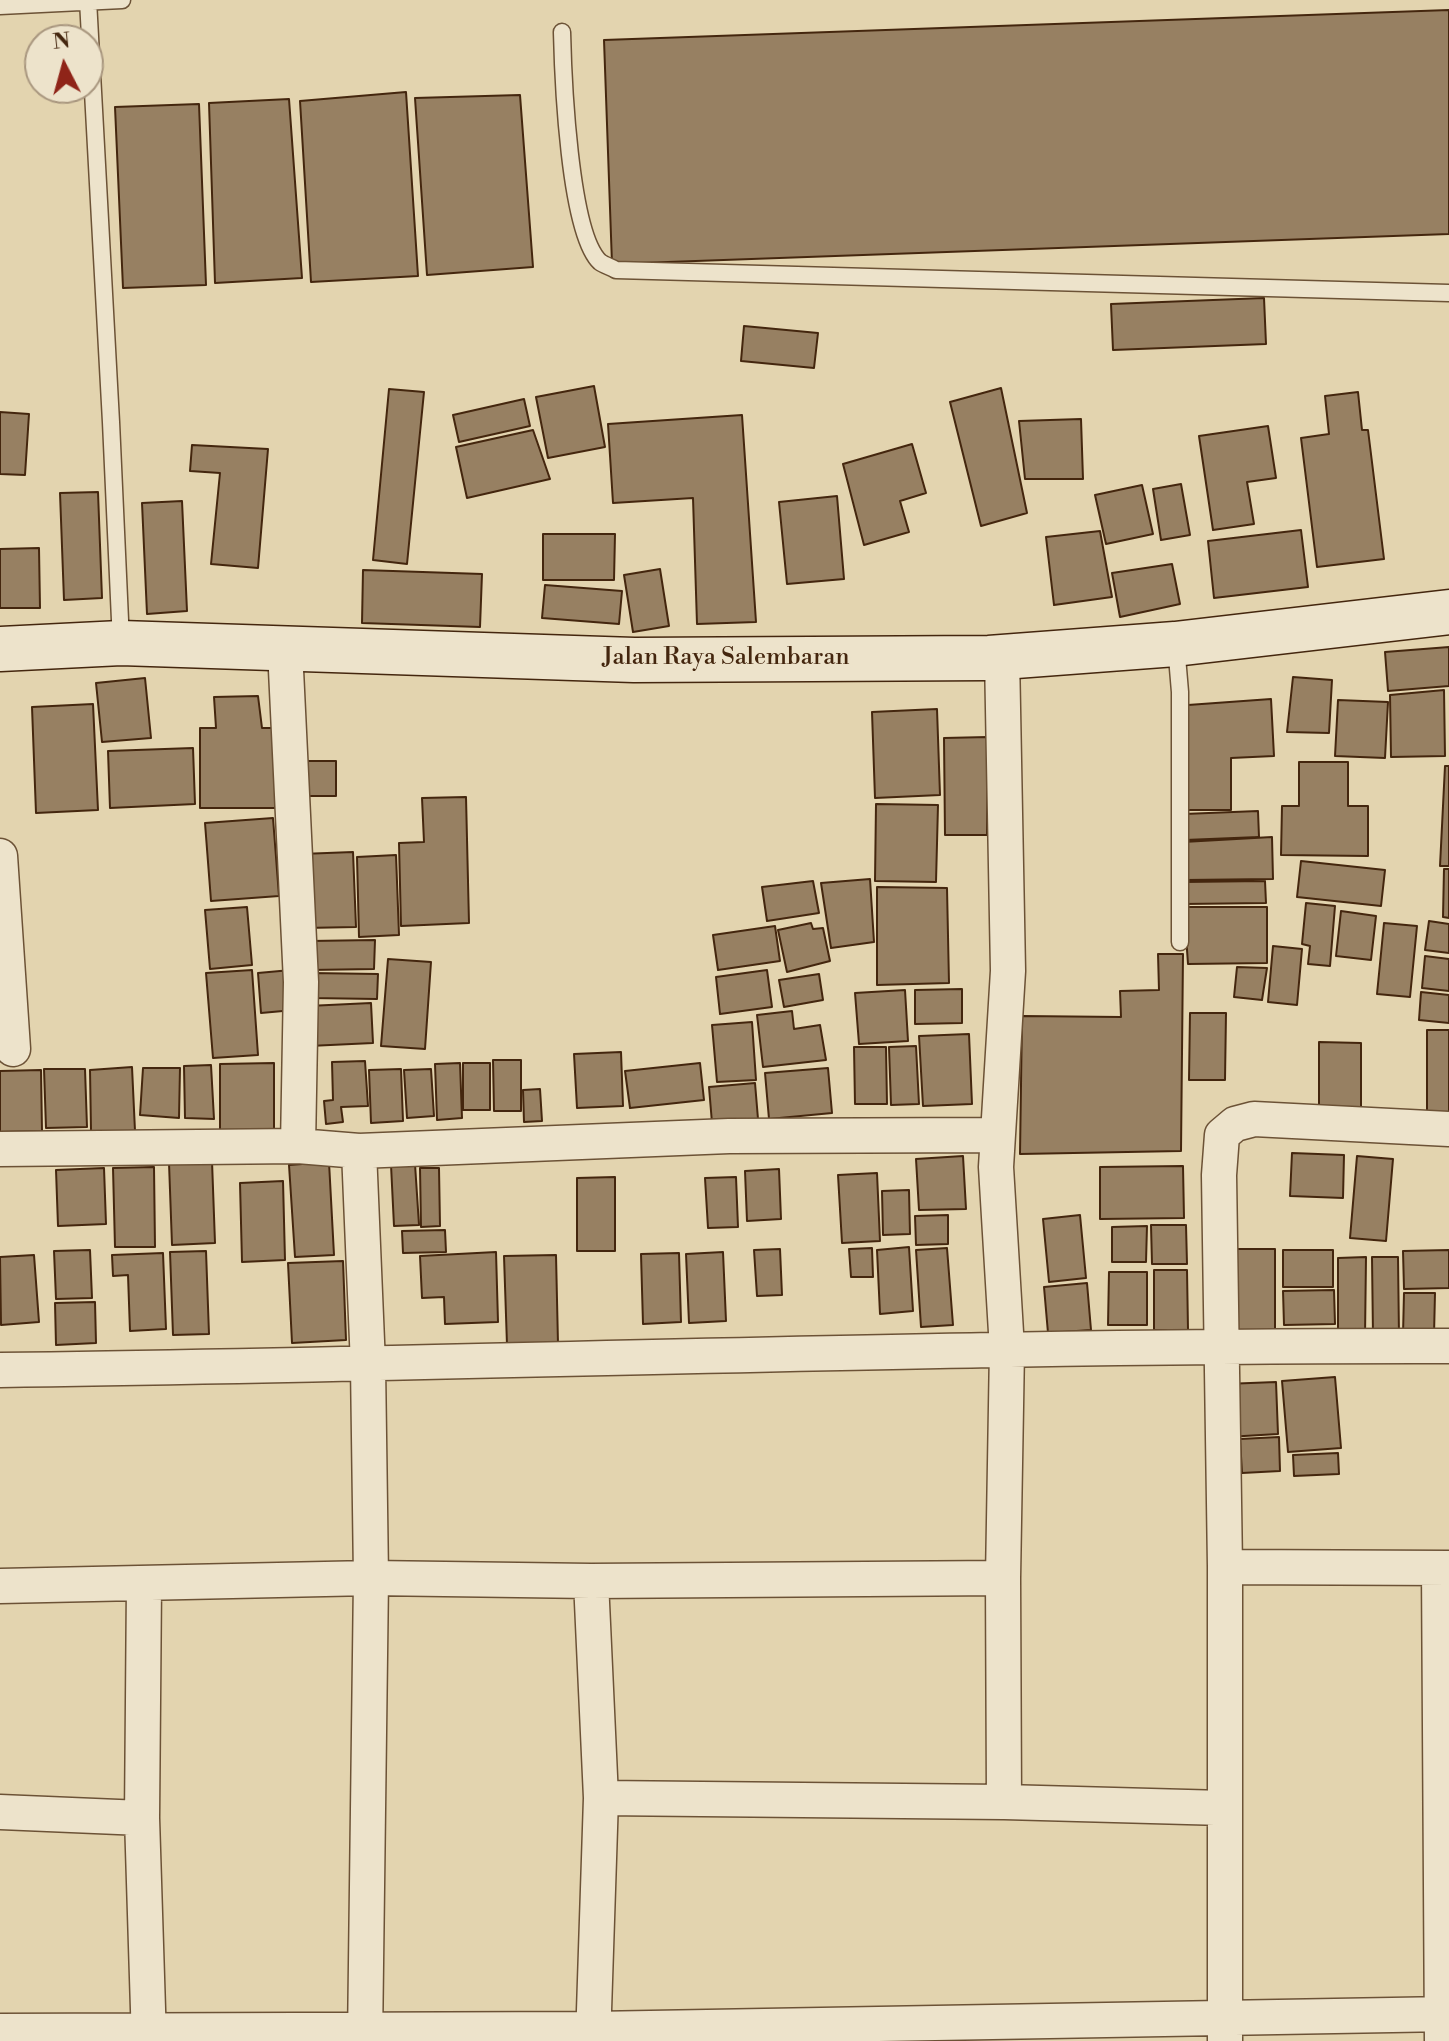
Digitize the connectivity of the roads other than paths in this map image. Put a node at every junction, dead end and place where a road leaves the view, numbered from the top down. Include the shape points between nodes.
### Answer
1 (122, 0) edge
2 (88, 1) edge
3 (0, 6) edge
4 (562, 32) dead end
5 (1449, 293) edge
6 (1449, 612) edge
7 (121, 643) junction
8 (1175, 644) junction
9 (0, 649) edge
10 (285, 649) junction
11 (1002, 656) junction
12 (0, 856) edge
13 (1180, 942) dead end
14 (13, 1049) dead end
15 (1449, 1129) edge
16 (997, 1135) junction
17 (298, 1146) junction
18 (0, 1149) edge
19 (359, 1151) junction
20 (1223, 1346) junction
21 (1449, 1346) edge
22 (1007, 1349) junction
23 (368, 1365) junction
24 (0, 1370) edge
25 (1225, 1567) junction
26 (1444, 1568) edge
27 (371, 1578) junction
28 (1003, 1578) junction
29 (591, 1581) junction
30 (144, 1583) junction
31 (0, 1586) edge
32 (601, 1798) junction
33 (1004, 1802) junction
34 (1224, 1808) junction
35 (0, 1812) edge
36 (1446, 1815) edge
37 (142, 1818) junction
38 (1445, 2023) edge
39 (1225, 2030) edge
40 (0, 2031) edge
41 (593, 2035) edge
42 (148, 2036) edge
43 (365, 2036) edge

1 - 2 lane
2 - 3 lane
2 - 7 lane
4 - 5 lane via 564,112 580,213 589,245 600,262 616,270
6 - 8 main road, Jalan Raya Salembaran
7 - 9 main road, Jalan Raya Salembaran
7 - 10 main road, Jalan Raya Salembaran
8 - 11 main road, Jalan Raya Salembaran
8 - 13 lane via 1180,692
10 - 11 main road, Jalan Raya Salembaran via 634,660
10 - 17 street via 301,982
11 - 16 street via 1008,971
12 - 14 street
15 - 20 street via 1254,1119 1235,1124 1222,1135
16 - 19 street via 729,1136
16 - 22 street
17 - 18 street
17 - 19 street
19 - 23 street
20 - 21 street
20 - 22 street
20 - 25 street
22 - 23 street
22 - 28 street
23 - 24 street
23 - 27 street
25 - 26 street
25 - 34 street
26 - 36 street
27 - 29 street
27 - 30 street
27 - 43 street
28 - 29 street
28 - 33 street
29 - 32 street
30 - 31 street
30 - 37 street
32 - 33 street
32 - 41 street
33 - 34 street
34 - 39 street
35 - 37 street
36 - 38 street
37 - 42 street
38 - 39 street
39 - 41 street
40 - 42 street
41 - 43 street
42 - 43 street

